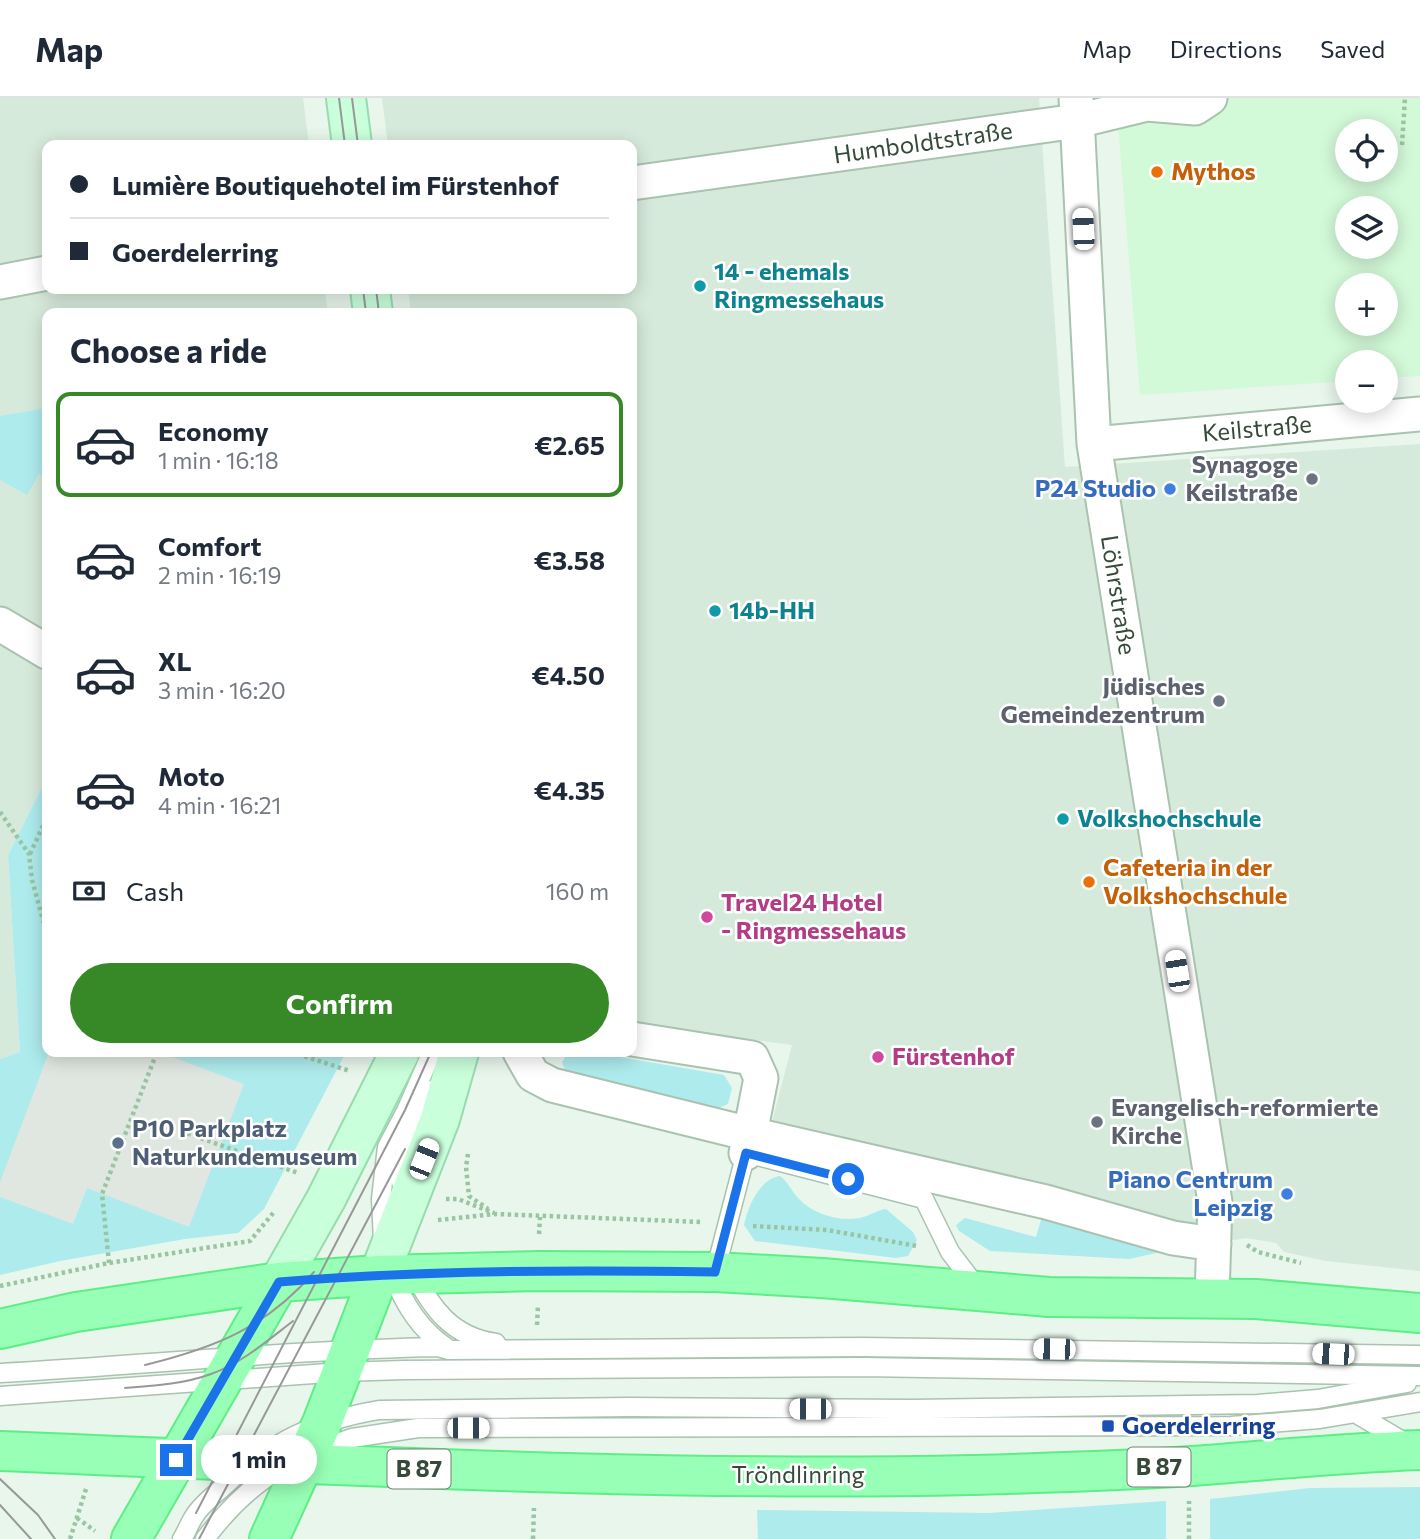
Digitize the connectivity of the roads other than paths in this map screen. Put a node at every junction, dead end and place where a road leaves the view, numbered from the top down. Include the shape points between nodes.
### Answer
1 (346, 98) edge
2 (1210, 98) edge
3 (1076, 110) edge
4 (351, 140) edge
5 (637, 182) edge
6 (42, 274) edge
7 (0, 282) edge
8 (1420, 414) edge
9 (1094, 444) junction
10 (0, 624) edge
11 (42, 649) edge
12 (637, 1040) edge
13 (398, 1057) edge
14 (430, 1057) edge
15 (447, 1057) edge
16 (458, 1057) edge
17 (523, 1057) edge
18 (748, 1144) junction
19 (400, 1218) junction
20 (1214, 1244) junction
21 (393, 1271) junction
22 (715, 1272) junction
23 (279, 1282) junction
24 (981, 1293) junction
25 (1212, 1297) junction
26 (1420, 1313) edge
27 (0, 1329) edge
28 (573, 1348) junction
29 (449, 1350) junction
30 (1420, 1355) edge
31 (347, 1361) junction
32 (228, 1369) junction
33 (536, 1369) junction
34 (0, 1373) edge
35 (1420, 1376) edge
36 (1420, 1381) edge
37 (0, 1396) edge
38 (1420, 1402) edge
39 (1355, 1413) junction
40 (1419, 1450) edge
41 (0, 1451) edge
42 (306, 1451) junction
43 (176, 1460) junction
44 (250, 1462) junction
45 (116, 1537) edge
46 (183, 1539) edge
47 (205, 1539) edge
48 (270, 1539) edge

1 - 4 main road
2 - 3 street, Humboldtstraße via 1195,108 1147,104
3 - 5 street, Humboldtstraße
3 - 9 street, Löhrstraße
6 - 7 street
8 - 9 street, Keilstraße
9 - 20 street, Löhrstraße via 1215,1202
10 - 11 street
12 - 18 street via 752,1058 761,1078
13 - 23 main road
14 - 21 lane via 387,1147 381,1213
15 - 19 lane via 405,1149
16 - 19 main road via 440,1119
17 - 18 street via 533,1075 552,1085
18 - 20 street via 1046,1202 1173,1238
18 - 22 lane
18 - 24 lane via 924,1199 950,1252
19 - 21 main road
20 - 25 street, Löhrstraße
21 - 22 main road
21 - 23 main road
21 - 28 lane via 454,1327 476,1338 512,1346
21 - 29 lane via 416,1320
21 - 31 main road
22 - 24 main road
23 - 27 main road via 76,1312
23 - 32 main road
24 - 25 main road
25 - 26 main road
28 - 29 lane
28 - 30 lane via 876,1347
29 - 31 lane via 438,1347
29 - 33 lane via 482,1362
31 - 32 lane
31 - 32 lane
31 - 33 lane
31 - 42 main road
32 - 34 lane via 145,1365
32 - 37 lane
32 - 43 main road
33 - 35 lane via 889,1368
36 - 42 lane via 1258,1404 379,1410
38 - 39 lane
39 - 40 lane
39 - 42 lane via 1231,1426 418,1428
40 - 42 main road, Tröndlinring / B 87 via 1189,1466 957,1475 523,1473
41 - 43 main road, B 87
42 - 44 main road, Tröndlinring / B 87
42 - 44 lane via 290,1437
42 - 47 lane via 242,1498
42 - 48 main road
43 - 44 main road, Tröndlinring / B 87
43 - 45 main road
44 - 46 lane via 196,1513

